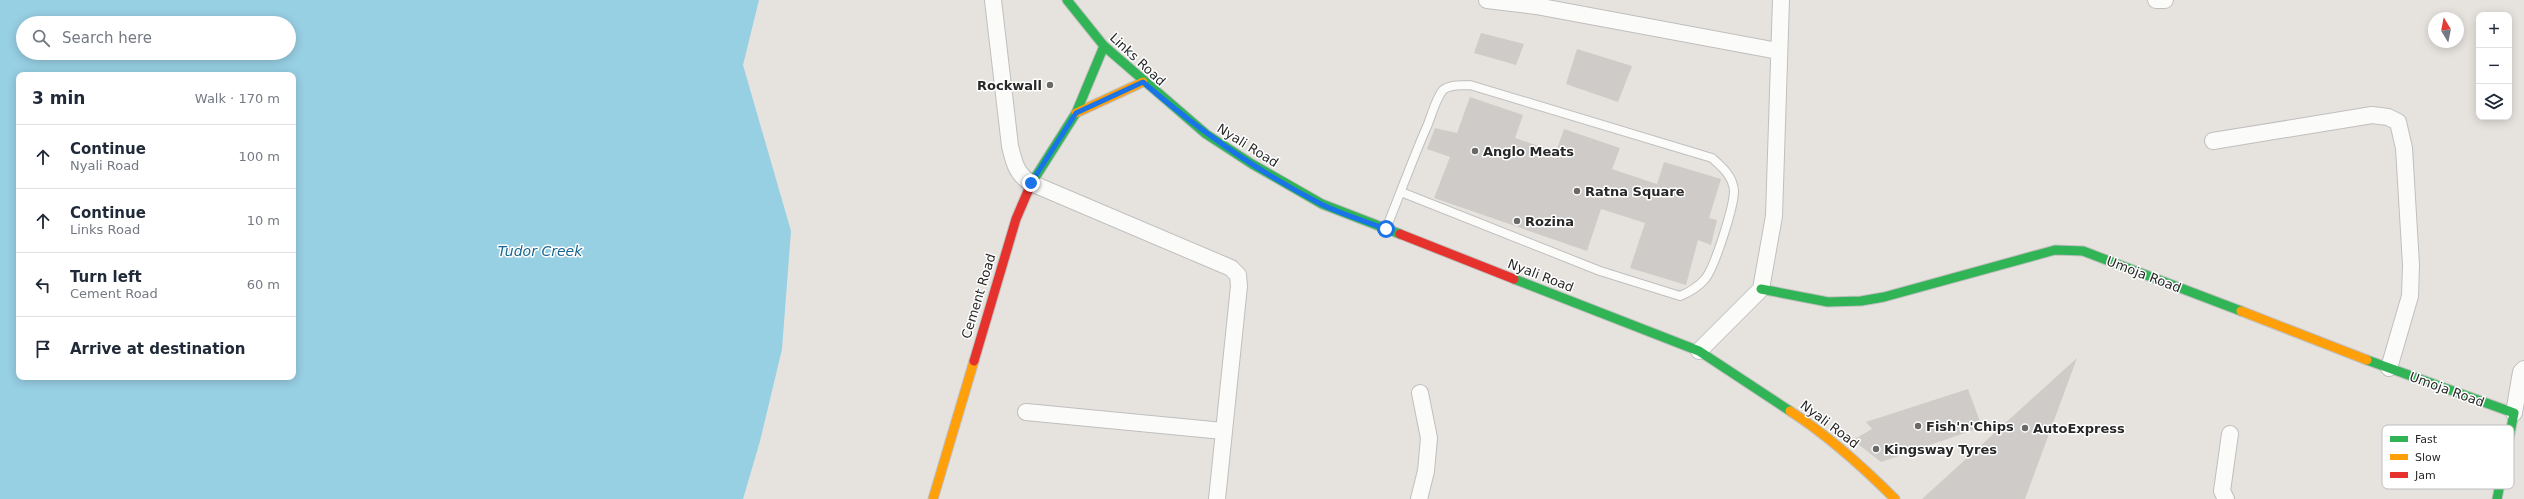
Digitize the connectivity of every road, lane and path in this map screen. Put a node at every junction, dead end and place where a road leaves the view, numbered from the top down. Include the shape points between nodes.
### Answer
1 (993, 0) edge
2 (1067, 0) edge
3 (1487, 0) edge
4 (1781, 0) edge
5 (2156, 0) edge
6 (2165, 0) edge
7 (1526, 2) edge
8 (1104, 46) junction
9 (1778, 52) junction
10 (1143, 82) junction
11 (1162, 99) joint
12 (1076, 113) junction
13 (2213, 140) dead end
14 (1031, 183) junction
15 (1400, 192) junction
16 (1386, 229) junction
17 (1761, 289) junction
18 (1699, 351) junction
19 (2390, 368) junction
20 (2524, 369) edge
21 (1420, 393) dead end
22 (1026, 412) dead end
23 (2514, 413) junction
24 (2512, 425) edge
25 (1223, 432) junction
26 (2230, 434) dead end
27 (2499, 489) edge
28 (933, 499) edge
29 (1217, 499) edge
30 (1419, 499) edge
31 (1895, 499) edge
32 (2226, 499) edge
33 (2497, 499) edge

1 - 14 street via 1010,146 1015,166 1024,179
2 - 8 main road, Links Road
3 - 7 street
4 - 9 street
5 - 6 street
7 - 9 street
8 - 10 main road, Links Road
8 - 12 main road, Cement Road
9 - 17 street via 1774,216
10 - 11 main road, Links Road
10 - 12 main road
11 - 16 main road, Nyali Road via 1206,134 1252,164 1322,204
12 - 14 main road, Cement Road
13 - 19 street via 2372,115 2388,117 2398,122 2404,148 2411,265 2410,296
14 - 25 street via 1235,271 1239,286
14 - 28 main road, Cement Road via 1002,264
15 - 15 lane via 1444,90 1453,86 1470,85 1712,158 1727,171 1734,191 1724,237 1706,278 1692,291 1680,296 1600,271
15 - 16 lane
16 - 18 main road, Nyali Road
17 - 18 street
17 - 19 main road, Umoja Road via 1828,302 1861,301 1884,297 2048,251 2084,251
18 - 31 main road, Nyali Road via 1813,426 1861,465
19 - 23 main road, Umoja Road
20 - 23 street via 2521,372
21 - 30 street via 1429,438 1426,471
22 - 25 street
23 - 24 main road
25 - 29 street
26 - 32 street via 2222,491
27 - 33 main road

